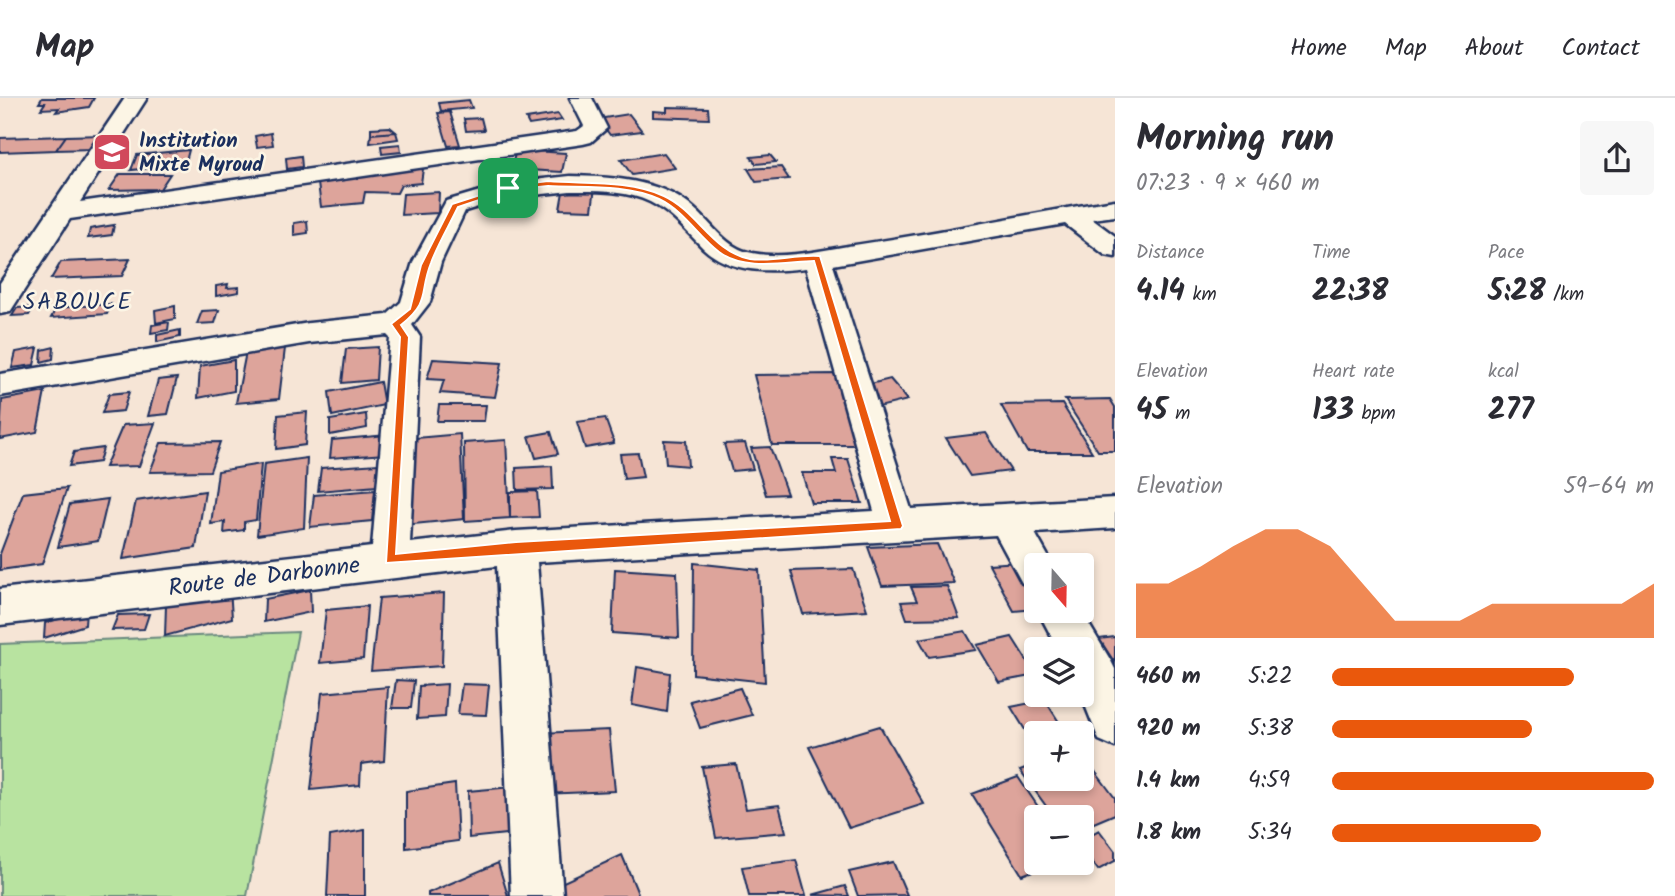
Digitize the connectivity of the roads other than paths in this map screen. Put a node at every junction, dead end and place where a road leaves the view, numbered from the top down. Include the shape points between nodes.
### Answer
1 (136, 98) edge
2 (581, 98) edge
3 (598, 157) junction
4 (1115, 208) edge
5 (62, 212) junction
6 (1070, 215) junction
7 (1115, 249) edge
8 (817, 258) junction
9 (0, 305) edge
10 (396, 324) junction
11 (0, 385) edge
12 (1115, 513) edge
13 (1007, 519) junction
14 (897, 526) junction
15 (516, 547) junction
16 (1026, 553) edge
17 (390, 560) junction
18 (0, 607) edge
19 (1094, 673) edge
20 (1115, 724) edge
21 (537, 896) edge

1 - 5 street
2 - 3 street via 596,128
3 - 5 street via 561,140
3 - 8 street via 636,189 681,210 724,252 750,261
3 - 10 street via 548,184 508,188 454,206 425,265 414,310
4 - 6 street
5 - 9 street
6 - 7 street
6 - 8 street via 958,238
8 - 14 street
10 - 11 street via 309,333
10 - 17 street via 405,337
12 - 13 street, Route de Darbonne
13 - 14 street, Route de Darbonne
13 - 16 street
14 - 15 street, Route de Darbonne
15 - 17 street, Route de Darbonne
15 - 21 street
17 - 18 street, Route de Darbonne
19 - 20 street

